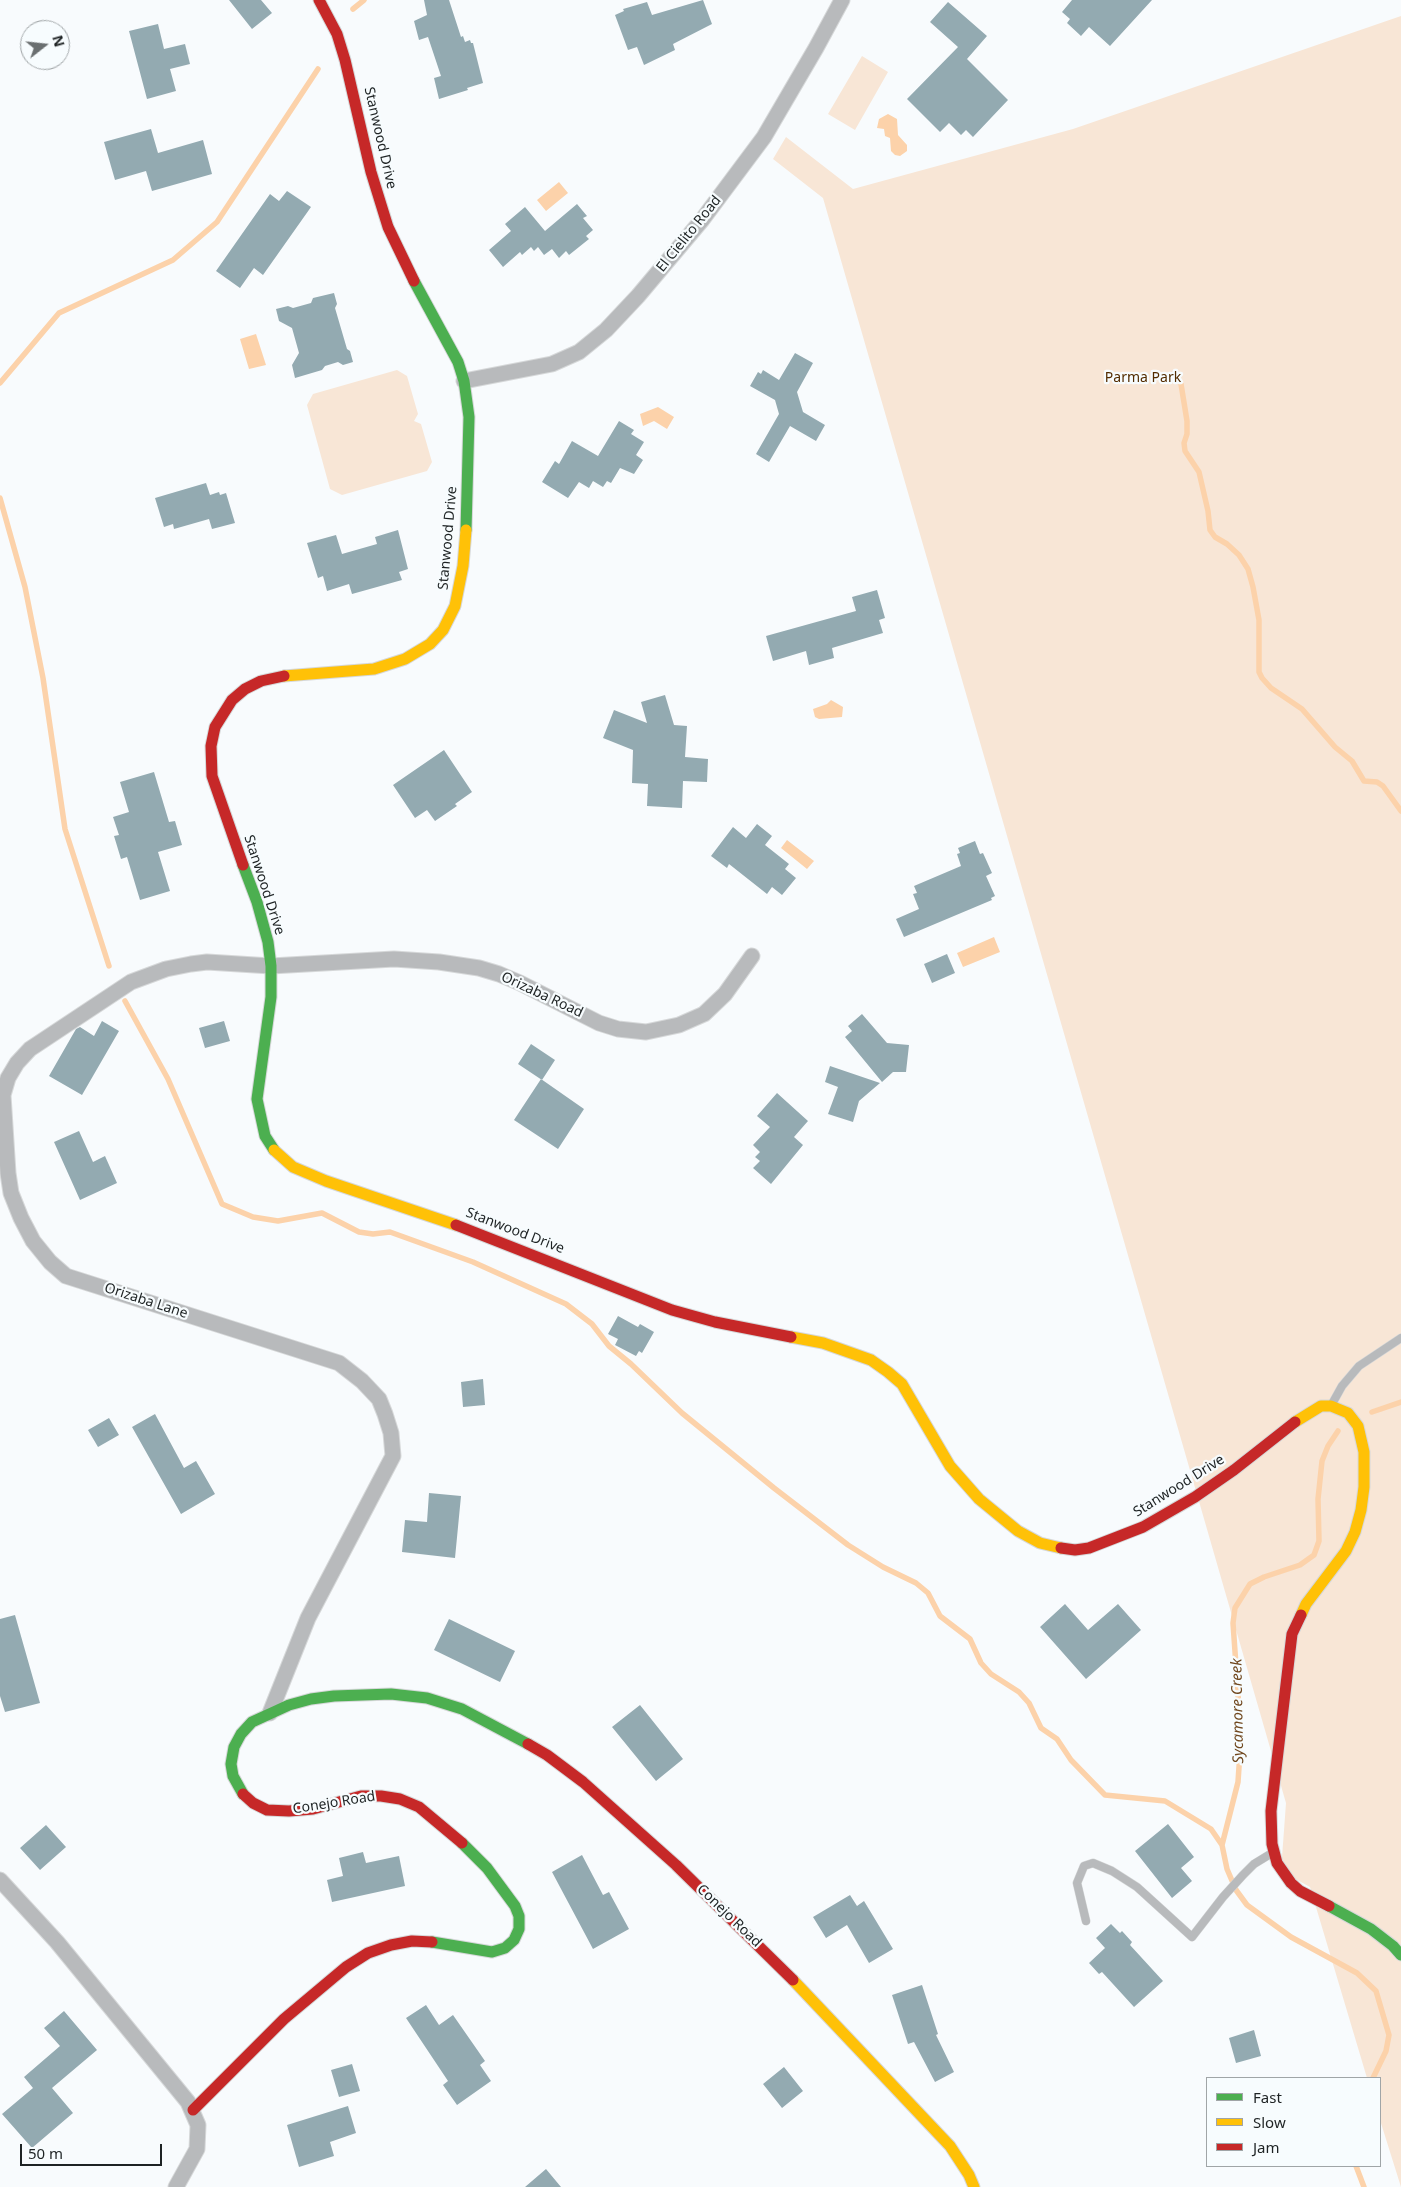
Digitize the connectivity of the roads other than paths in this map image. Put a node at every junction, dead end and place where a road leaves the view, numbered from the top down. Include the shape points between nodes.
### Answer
1 (318, 0) edge
2 (842, 0) edge
3 (464, 381) junction
4 (752, 956) dead end
5 (271, 966) junction
6 (1401, 1338) edge
7 (1331, 1406) junction
8 (270, 1713) junction
9 (1274, 1852) junction
10 (0, 1880) edge
11 (1086, 1921) dead end
12 (1401, 1955) edge
13 (193, 2110) junction
14 (176, 2187) edge
15 (974, 2187) edge

1 - 3 main road, Stanwood Drive via 337,34 345,60 385,218 411,276 458,362
2 - 3 street, El Cielito Road via 764,137 696,226 606,330 579,352 552,364
3 - 5 main road, Stanwood Drive via 469,417 466,526 459,590 453,612 443,630 421,651 390,665 261,681 232,700 215,727 211,746 212,776 262,916
4 - 5 street, Orizaba Road via 725,994 704,1014 679,1025 646,1032 599,1023 520,983 480,968 394,959
5 - 7 main road, Stanwood Drive via 270,1013 257,1099 265,1136 285,1162 326,1181 413,1209 672,1310 823,1344 871,1360 902,1384 939,1448 969,1488 1006,1522 1040,1543 1065,1549 1089,1548 1143,1527 1227,1475 1305,1414 1321,1406
5 - 8 street, Orizaba Lane via 198,963 130,982 30,1050 8,1078 4,1096 8,1173 20,1218 33,1241 66,1276 340,1363 379,1399 390,1433 393,1456 308,1618
6 - 7 lane via 1359,1366
7 - 9 main road via 1348,1413 1358,1426 1364,1452 1364,1487 1355,1532 1346,1552 1306,1604 1292,1634 1272,1811
8 - 13 main road, Conejo Road via 252,1722 234,1747 233,1776 241,1792 253,1803 268,1810 289,1811 361,1796 381,1796 419,1807 455,1835 487,1868 516,1906 519,1929 505,1948 492,1952 412,1941 391,1944 368,1953 346,1966 284,2019
8 - 15 main road, Conejo Road via 289,1705 334,1696 391,1694 427,1698 462,1709 547,1755 583,1782 676,1865 762,1948 950,2146
9 - 11 lane via 1254,1864 1192,1937 1137,1887 1093,1863 1084,1866 1077,1883
9 - 12 main road via 1284,1874 1300,1891 1371,1929
10 - 13 street via 57,1942
13 - 14 street via 198,2125 196,2149

